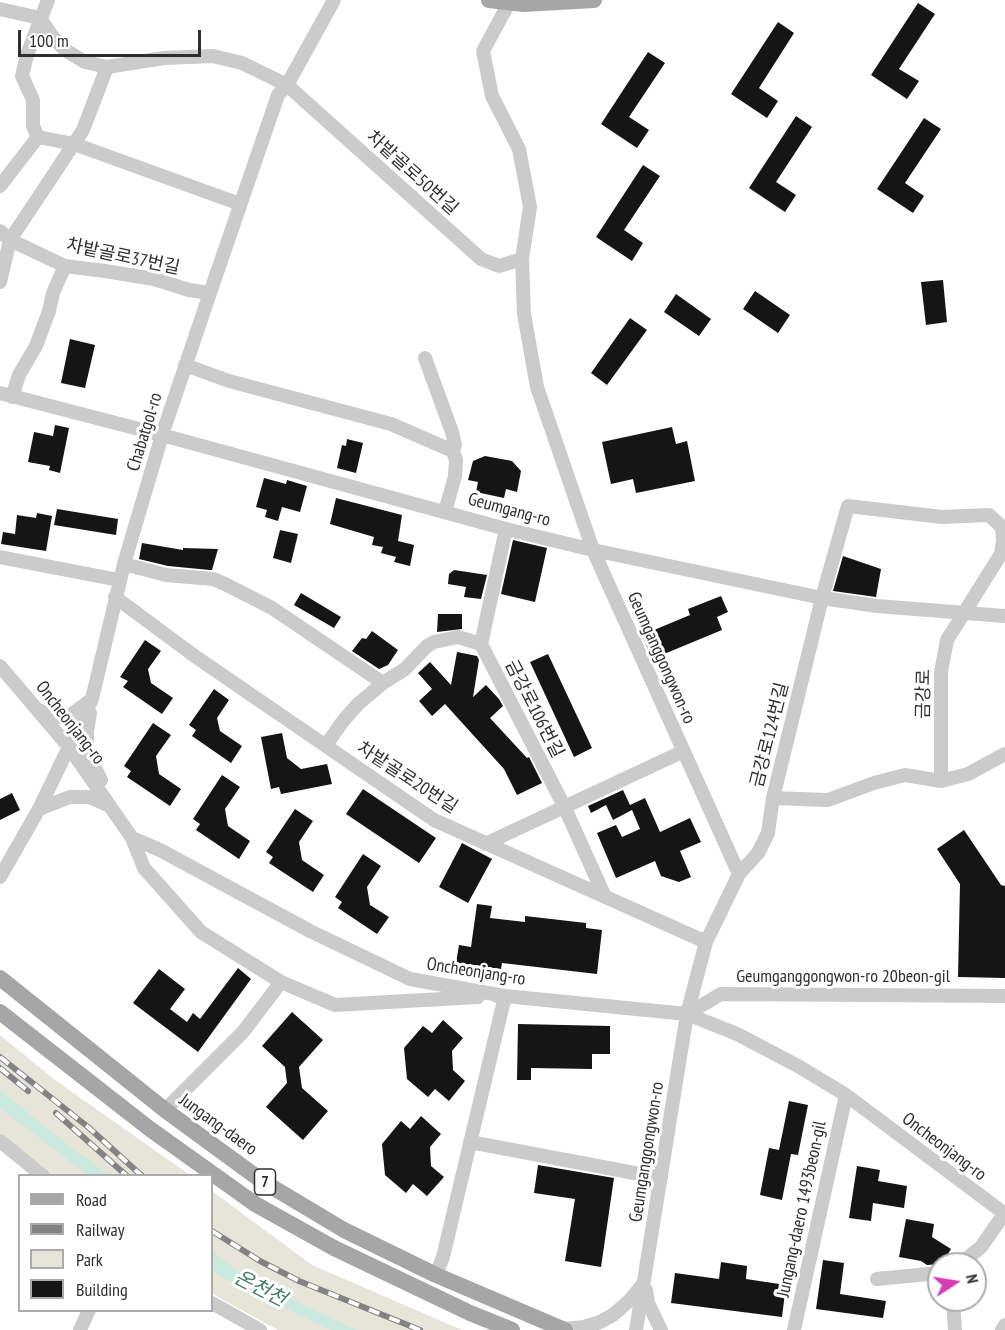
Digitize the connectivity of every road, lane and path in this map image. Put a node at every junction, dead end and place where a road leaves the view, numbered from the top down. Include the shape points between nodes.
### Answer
1 (48, 0) edge
2 (334, 0) edge
3 (489, 0) edge
4 (594, 0) edge
5 (509, 3) junction
6 (0, 9) edge
7 (40, 18) junction
8 (107, 67) junction
9 (287, 85) junction
10 (38, 137) junction
11 (74, 144) junction
12 (0, 186) edge
13 (240, 204) junction
14 (5, 235) edge
15 (522, 259) junction
16 (65, 266) junction
17 (0, 282) edge
18 (210, 293) junction
19 (425, 358) dead end
20 (185, 365) junction
21 (6, 395) edge
22 (162, 435) junction
23 (453, 451) junction
24 (446, 512) junction
25 (506, 529) junction
26 (593, 550) junction
27 (0, 557) edge
28 (124, 564) junction
29 (119, 580) junction
30 (115, 597) junction
31 (822, 598) junction
32 (963, 613) junction
33 (1005, 616) edge
34 (481, 644) junction
35 (0, 666) edge
36 (383, 683) junction
37 (92, 699) junction
38 (38, 709) junction
39 (326, 746) junction
40 (69, 747) junction
41 (684, 751) junction
42 (1005, 754) edge
43 (941, 781) junction
44 (772, 798) junction
45 (564, 806) junction
46 (112, 807) junction
47 (39, 809) junction
48 (132, 838) junction
49 (485, 844) junction
50 (739, 874) junction
51 (0, 876) edge
52 (605, 897) junction
53 (706, 942) junction
54 (0, 978) edge
55 (281, 982) junction
56 (505, 996) junction
57 (1005, 996) edge
58 (0, 1012) edge
59 (687, 1014) junction
60 (846, 1095) junction
61 (165, 1110) junction
62 (0, 1141) edge
63 (470, 1142) junction
64 (41, 1174) edge
65 (661, 1178) junction
66 (1005, 1214) edge
67 (975, 1252) edge
68 (927, 1274) edge
69 (436, 1275) junction
70 (877, 1279) dead end
71 (644, 1282) junction
72 (213, 1304) edge
73 (89, 1312) edge
74 (954, 1312) edge
75 (1005, 1325) edge
76 (80, 1330) edge
77 (260, 1330) edge
78 (512, 1330) edge
79 (565, 1330) edge
80 (636, 1330) edge
81 (661, 1330) edge
82 (794, 1330) edge
83 (955, 1330) edge
84 (1002, 1330) edge

1 - 7 street
2 - 9 street, Chabatgol-ro
3 - 5 main road
4 - 5 main road
5 - 15 street, Geumganggongwon-ro via 483,51 492,96 519,149 530,207
6 - 7 street
7 - 8 street via 65,50 85,62
7 - 10 street via 22,76 33,100 33,126
8 - 9 street, 차밭골로50번길 via 164,58 213,56 242,63
8 - 11 street
9 - 13 street, Chabatgol-ro via 278,95
9 - 15 street, 차밭골로50번길 via 481,259 498,266
10 - 11 street
10 - 12 street
11 - 13 street
11 - 14 street
13 - 18 street, Chabatgol-ro
14 - 16 street, 차밭골로37번길
14 - 17 street
15 - 26 street, Geumganggongwon-ro via 524,314 537,387
16 - 18 street, 차밭골로37번길 via 154,279
16 - 21 street, Geumgang-ro via 52,293 36,346
18 - 20 street, Chabatgol-ro
19 - 23 street via 452,432
20 - 22 street, Chabatgol-ro
20 - 23 street via 229,381 391,424
21 - 22 street, Geumgang-ro
22 - 24 street, Geumgang-ro
22 - 28 street, Chabatgol-ro
23 - 24 street via 456,460
24 - 25 street, Geumgang-ro
25 - 26 street, Geumgang-ro
25 - 34 street
26 - 31 street, Geumgang-ro
26 - 41 street, Geumganggongwon-ro
27 - 29 street
28 - 29 street, Chabatgol-ro
28 - 36 street via 166,575 219,581 272,608
29 - 30 street, Chabatgol-ro
30 - 37 street, Chabatgol-ro
30 - 39 street, 차밭골로20번길
31 - 32 street, Geumgang-ro
31 - 32 street, 금강로124번길 via 848,506 942,517 989,515 1002,527 1002,554
31 - 44 street, 금강로124번길
32 - 33 street, Geumgang-ro
32 - 43 street, 금강로 via 947,640 941,672
34 - 36 street via 458,637 434,642
34 - 45 street, 금강로106번길
35 - 38 street, Oncheonjang-ro
36 - 39 street via 342,721
37 - 38 street via 68,717 51,717
37 - 40 street, Chabatgol-ro
37 - 46 street via 87,751
38 - 40 street, Oncheonjang-ro
39 - 49 street, 차밭골로20번길 via 434,820
40 - 46 street, Oncheonjang-ro
40 - 47 street, Chabatgol-ro
41 - 45 street
41 - 50 street, Geumganggongwon-ro
42 - 43 street via 968,774
43 - 44 street via 905,775 828,800
44 - 50 street, 금강로124번길 via 768,833 758,853
45 - 49 street
45 - 52 street, 금강로106번길
46 - 47 street via 90,797 70,797
46 - 48 street, Oncheonjang-ro
47 - 51 street, Chabatgol-ro
48 - 55 street via 144,868 201,932
48 - 56 street, Oncheonjang-ro via 410,979
49 - 52 street, 차밭골로20번길
50 - 53 street, Geumganggongwon-ro
52 - 53 street, 차밭골로20번길
53 - 59 street, Geumganggongwon-ro
54 - 61 main road, Jungang-daero / 7
55 - 56 street via 335,1005
55 - 61 street via 243,1032
56 - 59 street, Oncheonjang-ro
56 - 63 street
57 - 59 street, Geumganggongwon-ro 20beon-gil via 721,994
58 - 78 main road, 7 via 150,1129 255,1204 334,1248
59 - 60 street, Oncheonjang-ro via 788,1060
59 - 65 street, Geumganggongwon-ro
60 - 66 street, Oncheonjang-ro
60 - 82 street, Jungang-daero 1493beon-gil
61 - 69 main road, Jungang-daero / 7 via 262,1181 344,1230
62 - 64 street
63 - 65 street
63 - 69 street
65 - 71 street, Geumganggongwon-ro
66 - 67 street, Oncheonjang-ro
68 - 70 street
69 - 79 main road, Jungang-daero / 7
71 - 79 street via 613,1315
71 - 80 street, Geumganggongwon-ro
71 - 81 street via 648,1303
72 - 77 street
73 - 76 street
74 - 83 street
75 - 84 street

